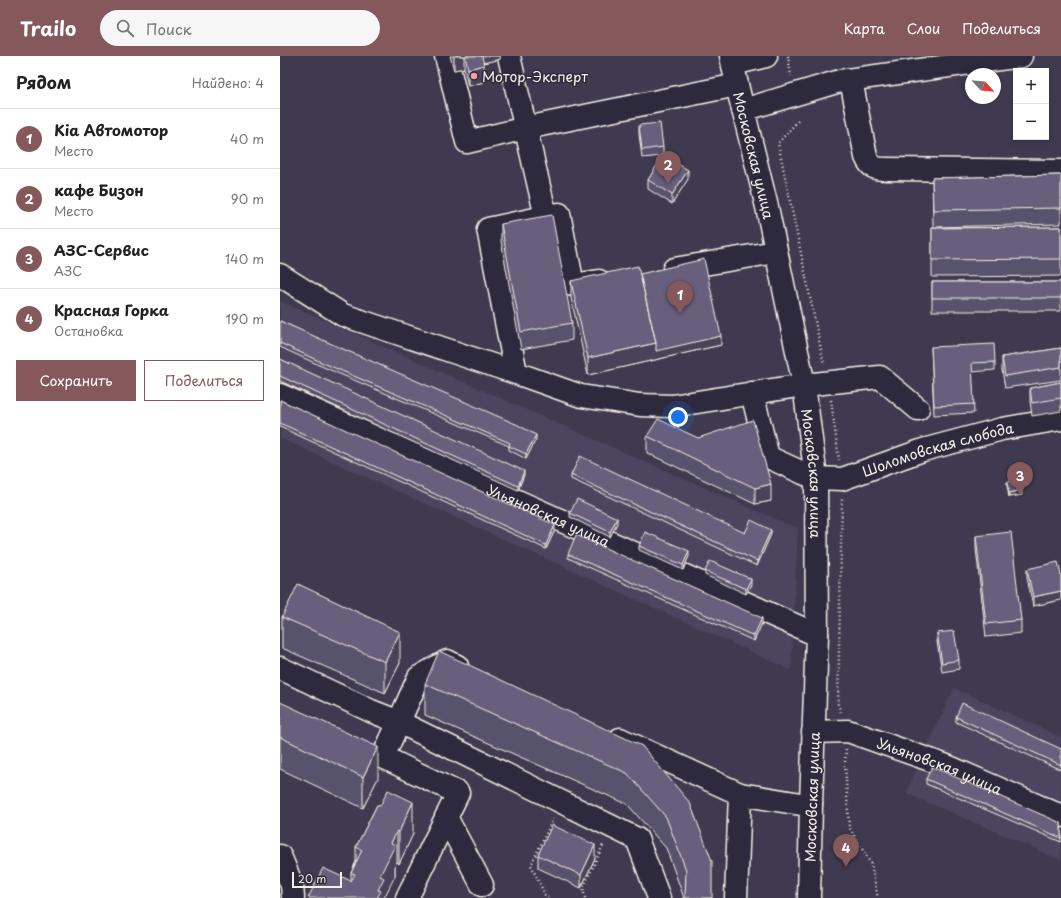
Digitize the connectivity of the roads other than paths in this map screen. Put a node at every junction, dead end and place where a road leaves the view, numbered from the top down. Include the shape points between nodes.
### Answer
1 (446, 56) edge
2 (510, 56) edge
3 (766, 56) edge
4 (1021, 56) edge
5 (732, 60) edge
6 (851, 80) junction
7 (737, 85) junction
8 (743, 110) junction
9 (526, 128) junction
10 (1061, 170) edge
11 (546, 217) junction
12 (776, 252) junction
13 (659, 271) edge
14 (280, 275) edge
15 (620, 278) edge
16 (516, 373) junction
17 (804, 385) junction
18 (752, 393) junction
19 (280, 395) edge
20 (918, 409) dead end
21 (1061, 420) edge
22 (816, 478) junction
23 (817, 635) junction
24 (280, 668) edge
25 (475, 674) edge
26 (399, 722) junction
27 (604, 732) edge
28 (813, 732) junction
29 (362, 747) edge
30 (383, 757) junction
31 (740, 794) junction
32 (811, 804) junction
33 (1061, 816) edge
34 (446, 817) junction
35 (280, 856) edge
36 (482, 885) dead end
37 (293, 898) edge
38 (406, 898) edge
39 (659, 898) edge
40 (736, 898) edge
41 (809, 898) edge

1 - 9 main road via 467,142
2 - 9 main road
3 - 5 main road
4 - 6 main road
5 - 7 main road, Московская улица
6 - 8 main road
6 - 10 main road via 866,157 868,163 877,169
7 - 8 main road, Московская улица
7 - 9 main road
8 - 12 main road, Московская улица
9 - 11 main road
11 - 15 main road via 559,214 573,285
11 - 16 main road via 488,229
12 - 13 main road
12 - 17 main road, Московская улица
14 - 16 main road via 343,315
16 - 18 main road via 581,396 640,405 672,406
17 - 18 main road
17 - 20 main road via 880,377
17 - 22 main road, Московская улица
18 - 22 main road, Шоломовская слобода via 768,457
19 - 23 main road, Ульяновская улица
21 - 22 main road, Шоломовская слобода via 1002,429 923,450 842,490
22 - 23 main road, Московская улица
23 - 28 main road, Московская улица
24 - 26 main road
25 - 26 main road via 447,661 419,677
26 - 30 main road
26 - 39 main road via 637,839
27 - 31 main road
28 - 32 main road, Московская улица
28 - 33 main road, Ульяновская улица via 848,731 947,766
29 - 30 main road
30 - 34 main road via 458,793
31 - 32 main road
31 - 40 main road
32 - 41 main road, Московская улица
34 - 36 main road
34 - 38 main road
35 - 37 main road via 292,885

